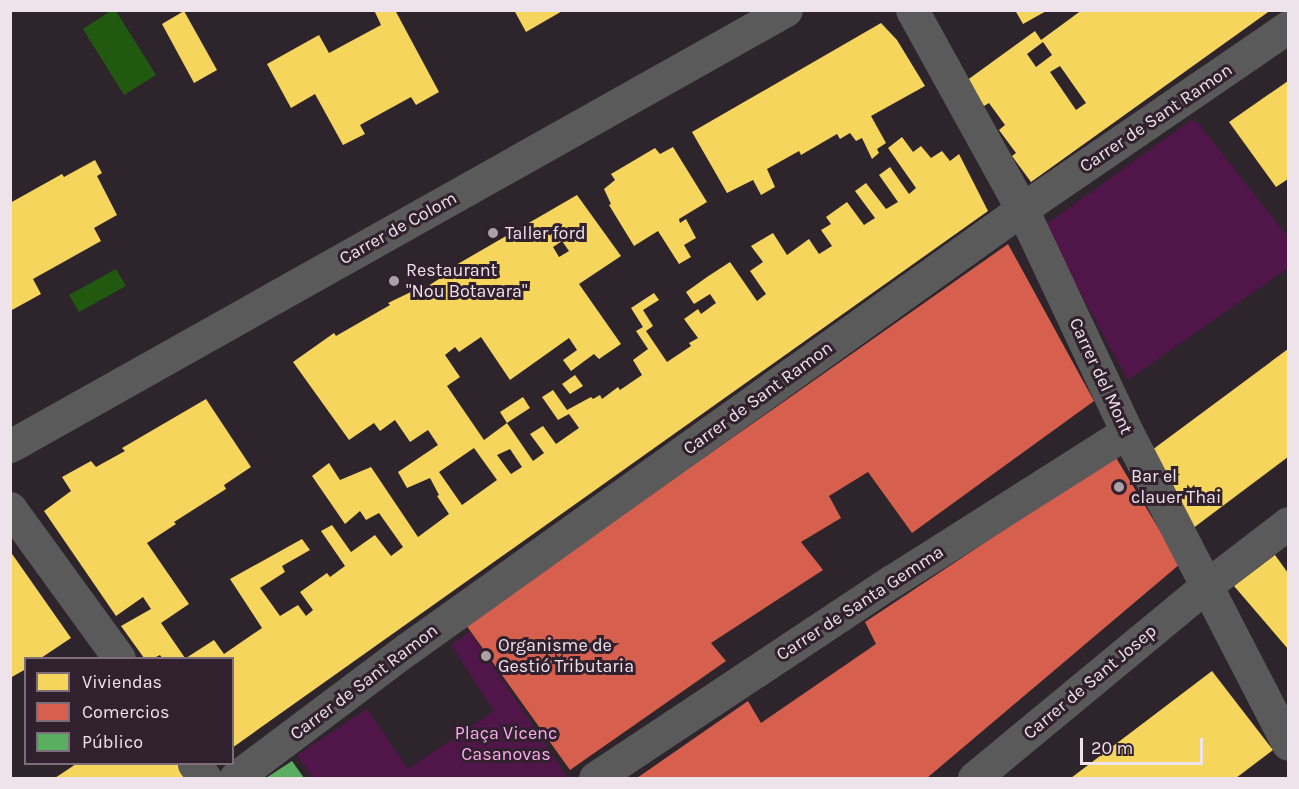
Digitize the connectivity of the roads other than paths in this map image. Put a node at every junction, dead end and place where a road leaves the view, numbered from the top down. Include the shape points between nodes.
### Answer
1 (786, 10) edge
2 (912, 10) edge
3 (1288, 27) edge
4 (1022, 209) junction
5 (1127, 432) junction
6 (10, 446) edge
7 (10, 508) edge
8 (1288, 523) edge
9 (1206, 586) junction
10 (118, 657) edge
11 (1288, 744) edge
12 (195, 765) edge
13 (205, 778) edge
14 (235, 778) edge
15 (595, 778) edge
16 (974, 778) edge

1 - 6 street, Carrer de Colom
2 - 4 street, Carrer del Mont
3 - 4 street, Carrer de Sant Ramon
4 - 5 street, Carrer del Mont
4 - 14 street, Carrer de Sant Ramon
5 - 9 street, Carrer del Mont
5 - 15 street, Carrer de Santa Gemma via 892,581
7 - 10 street
8 - 9 street, Carrer de Sant Josep
9 - 11 street, Carrer del Mont
9 - 16 street, Carrer de Sant Josep
12 - 13 street

